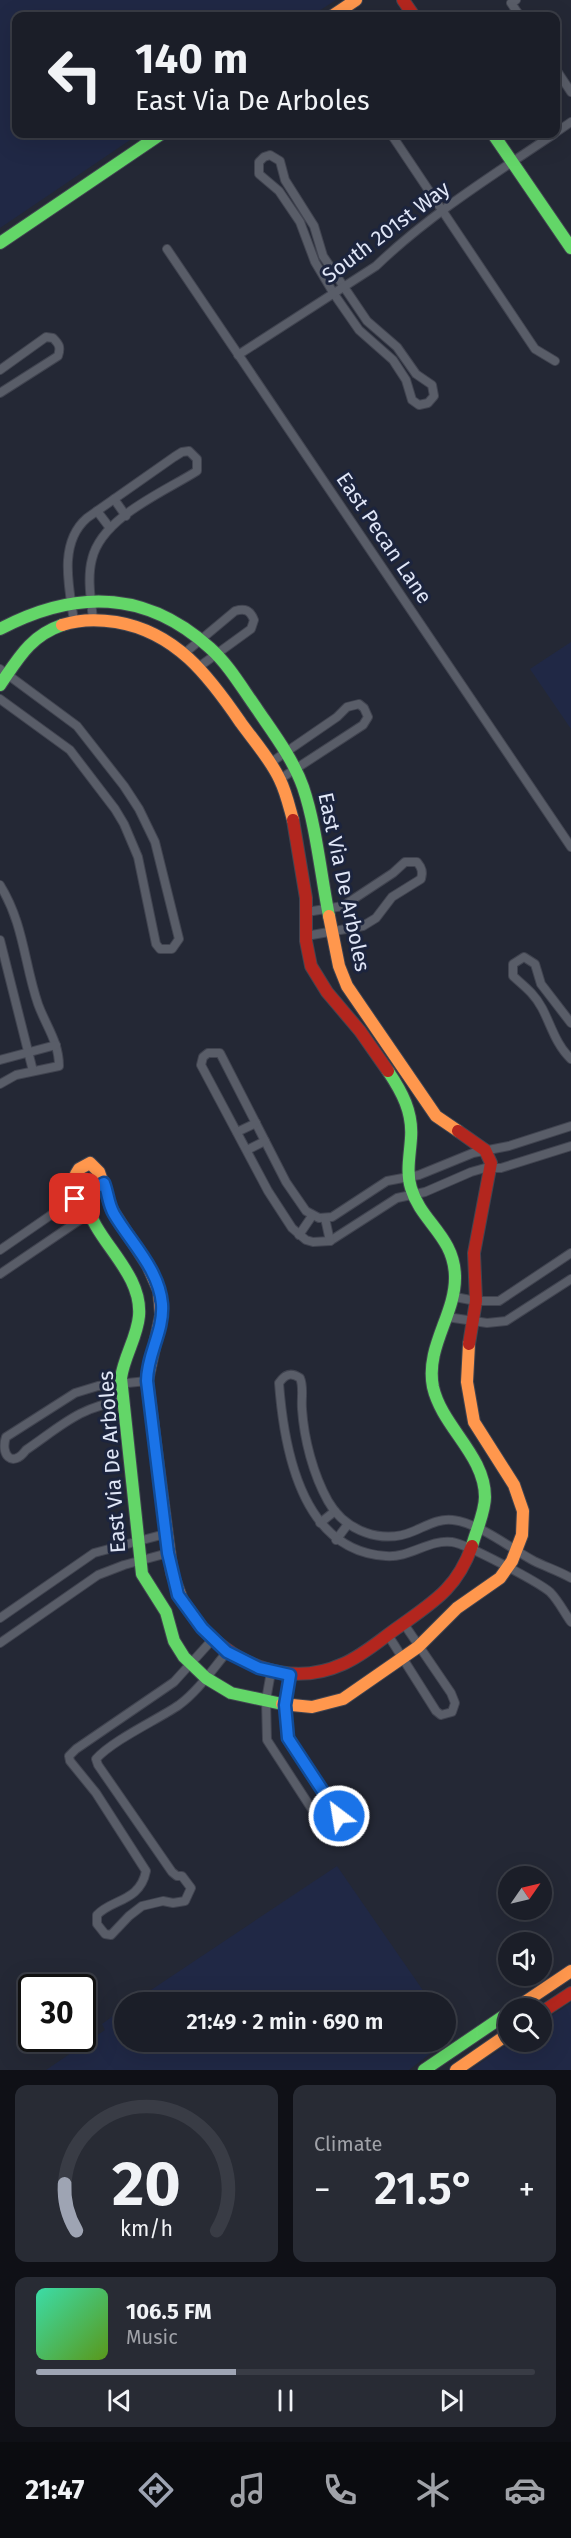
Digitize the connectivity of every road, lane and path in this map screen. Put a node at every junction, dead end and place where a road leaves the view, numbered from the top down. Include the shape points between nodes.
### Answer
1 (356, 0) edge
2 (338, 12) edge
3 (560, 76) edge
4 (571, 92) edge
5 (155, 138) edge
6 (394, 138) edge
7 (496, 138) edge
8 (547, 138) edge
9 (513, 162) junction
10 (293, 192) junction
11 (284, 198) junction
12 (442, 210) junction
13 (0, 243) edge
14 (571, 248) edge
15 (167, 249) dead end
16 (324, 256) junction
17 (315, 260) junction
18 (344, 287) junction
19 (334, 294) junction
20 (388, 339) junction
21 (382, 348) junction
22 (238, 355) junction
23 (555, 361) dead end
24 (0, 370) edge
25 (0, 393) edge
26 (114, 499) junction
27 (97, 511) junction
28 (126, 516) junction
29 (110, 528) junction
30 (91, 600) junction
31 (71, 602) junction
32 (93, 619) junction
33 (74, 621) junction
34 (0, 629) edge
35 (200, 639) junction
36 (186, 652) junction
37 (215, 653) junction
38 (200, 666) junction
39 (2, 676) edge
40 (0, 699) edge
41 (286, 752) junction
42 (270, 763) junction
43 (296, 768) junction
44 (280, 779) junction
45 (571, 847) edge
46 (0, 885) edge
47 (3, 897) edge
48 (327, 909) junction
49 (307, 912) junction
50 (333, 933) junction
51 (306, 936) junction
52 (0, 940) edge
53 (571, 1023) edge
54 (56, 1044) junction
55 (28, 1052) junction
56 (571, 1059) edge
57 (0, 1060) edge
58 (33, 1071) junction
59 (0, 1084) edge
60 (256, 1123) junction
61 (571, 1126) edge
62 (237, 1132) junction
63 (265, 1141) junction
64 (571, 1146) edge
65 (247, 1150) junction
66 (485, 1150) junction
67 (492, 1169) junction
68 (409, 1176) junction
69 (104, 1183) junction
70 (84, 1195) junction
71 (413, 1195) junction
72 (90, 1213) junction
73 (312, 1216) junction
74 (325, 1218) junction
75 (299, 1235) junction
76 (330, 1241) junction
77 (0, 1250) edge
78 (571, 1252) edge
79 (0, 1274) edge
80 (571, 1279) edge
81 (455, 1297) junction
82 (476, 1301) junction
83 (447, 1317) junction
84 (472, 1322) junction
85 (147, 1381) junction
86 (121, 1383) junction
87 (123, 1401) junction
88 (335, 1511) junction
89 (320, 1523) junction
90 (348, 1524) junction
91 (165, 1534) junction
92 (473, 1537) junction
93 (336, 1540) junction
94 (137, 1541) junction
95 (168, 1553) junction
96 (512, 1560) junction
97 (139, 1561) junction
98 (571, 1578) edge
99 (0, 1618) edge
100 (571, 1622) edge
101 (404, 1624) junction
102 (388, 1635) junction
103 (212, 1640) junction
104 (0, 1643) edge
105 (418, 1647) junction
106 (227, 1652) junction
107 (403, 1658) junction
108 (190, 1664) junction
109 (272, 1672) junction
110 (290, 1675) junction
111 (206, 1678) junction
112 (266, 1700) junction
113 (285, 1705) junction
114 (571, 1971) edge
115 (571, 1993) edge
116 (531, 1998) edge
117 (552, 2005) edge
118 (498, 2020) edge
119 (498, 2041) edge
120 (424, 2070) edge
121 (456, 2070) edge

1 - 2 street
3 - 4 street
5 - 13 street
6 - 12 street
7 - 9 street
8 - 9 street, South 201st Way
9 - 12 street, South 201st Way
9 - 14 street
10 - 11 street
10 - 11 street via 280,161 270,155 264,157 259,162 259,174
10 - 16 street via 314,226
11 - 17 street via 303,229
12 - 18 street, South 201st Way via 376,266
12 - 23 street via 535,349
15 - 22 street, East Pecan Lane
16 - 17 street
16 - 18 street
17 - 19 street
18 - 19 street, South 201st Way
18 - 20 street via 370,325
19 - 21 street via 359,330
19 - 22 street, South 201st Way
20 - 21 street
20 - 21 street via 416,374 432,386 435,394 430,401 419,405 412,400 406,380
22 - 45 street, East Pecan Lane
24 - 25 street via 46,337 58,343 58,356
26 - 27 street
26 - 28 street
26 - 28 street via 182,452 194,455 197,471
27 - 29 street
27 - 31 street via 80,524 68,548
28 - 29 street
29 - 30 street via 92,556
30 - 31 street, East Via De Arboles
30 - 32 street
30 - 35 street, East Via De Arboles via 139,606 170,619
31 - 33 street
31 - 34 street, East Via De Arboles via 36,610
32 - 33 street, East Via De Arboles
32 - 36 street, East Via De Arboles via 141,627
33 - 39 street, East Via De Arboles via 35,639
35 - 36 street
35 - 37 street, East Via De Arboles
35 - 37 street via 235,611 247,610 254,620 251,629
36 - 38 street, East Via De Arboles
37 - 38 street
37 - 41 street, East Via De Arboles
38 - 42 street, East Via De Arboles
39 - 40 street via 85,734 139,809 155,842 178,934 172,949 160,949 156,944 138,857 115,809 70,750
41 - 42 street
41 - 43 street, East Via De Arboles
41 - 43 street via 353,704 359,704 366,712 368,717 363,725
42 - 44 street, East Via De Arboles
43 - 44 street
43 - 48 street, East Via De Arboles via 306,797
44 - 49 street, East Via De Arboles via 291,813
46 - 47 street
47 - 54 street via 22,932 38,1004
48 - 49 street
48 - 50 street, East Via De Arboles
48 - 50 street via 350,902 405,862 417,862 421,867 421,879 392,897 376,918 363,926
49 - 51 street, East Via De Arboles
50 - 51 street
50 - 66 street, East Via De Arboles via 347,986 426,1104 441,1120
51 - 68 street, East Via De Arboles via 308,957 318,978 360,1032 407,1104 413,1137
52 - 55 street
53 - 56 street via 541,984 535,964 524,957 518,959 513,964 513,976 530,989 561,1048
54 - 55 street
54 - 58 street via 59,1066
55 - 57 street
55 - 58 street
58 - 59 street via 7,1078
60 - 62 street
60 - 62 street via 220,1053 208,1053 201,1065
60 - 63 street
61 - 66 street
62 - 65 street
63 - 65 street
63 - 73 street via 286,1182
64 - 67 street
65 - 75 street via 268,1191
66 - 67 street
66 - 68 street
67 - 71 street via 471,1172
67 - 82 street via 474,1253
68 - 71 street, East Via De Arboles
68 - 74 street via 381,1184
69 - 70 street
69 - 70 street, East Via De Arboles via 95,1166 84,1165 76,1174
69 - 85 street, East Via De Arboles via 114,1214 159,1289 161,1321 148,1359
70 - 72 street, East Via De Arboles
70 - 77 street
71 - 76 street via 389,1202
71 - 81 street, East Via De Arboles via 450,1247 456,1271
72 - 79 street
72 - 86 street, East Via De Arboles via 120,1260 139,1306 135,1334 122,1364
73 - 74 street
73 - 75 street
74 - 76 street
75 - 76 street via 313,1242
78 - 82 street via 505,1298
80 - 84 street via 506,1321
81 - 82 street
81 - 83 street, East Via De Arboles
82 - 84 street
83 - 84 street
83 - 92 street, East Via De Arboles via 435,1348 433,1384 440,1408 485,1488
84 - 96 street via 467,1368 470,1409 479,1432 519,1497 523,1524
85 - 86 street
85 - 91 street, East Via De Arboles
86 - 87 street, East Via De Arboles
86 - 87 street via 75,1393 6,1437 1,1451 12,1460 21,1458 26,1450 81,1412 103,1403
87 - 94 street, East Via De Arboles
88 - 89 street
88 - 89 street via 323,1491 308,1446 303,1384 300,1378 284,1376 279,1383 286,1436 298,1479
88 - 90 street
89 - 93 street
90 - 92 street via 362,1532 389,1537 453,1520
90 - 93 street
91 - 94 street
91 - 95 street, East Via De Arboles
92 - 93 street via 442,1542 406,1555 385,1556 363,1553
92 - 96 street via 498,1541
92 - 96 street via 488,1558
92 - 101 street, East Via De Arboles via 452,1585
94 - 97 street, East Via De Arboles
94 - 99 street via 94,1553
95 - 97 street
95 - 103 street, East Via De Arboles via 178,1595
96 - 98 street
96 - 100 street via 551,1593
96 - 105 street, East Via De Arboles via 500,1578 457,1608
97 - 104 street via 98,1575
97 - 108 street, East Via De Arboles via 142,1574 166,1612 174,1641
101 - 102 street, East Via De Arboles
101 - 105 street
102 - 107 street
102 - 110 street, East Via De Arboles via 330,1670
103 - 106 street, East Via De Arboles
103 - 108 street
105 - 107 street, East Via De Arboles
105 - 107 street via 454,1699 452,1712 441,1715 436,1711
106 - 109 street, East Via De Arboles
106 - 111 street
107 - 113 street, East Via De Arboles via 343,1699 312,1707
108 - 111 street, East Via De Arboles
108 - 111 street via 174,1682 69,1756 146,1871 143,1882 125,1901 97,1915 97,1924 105,1934 111,1935 129,1916 150,1903 185,1901 191,1888 182,1876 172,1872 96,1759 179,1705
109 - 110 street, East Via De Arboles
109 - 112 street
110 - 113 street
111 - 112 street, East Via De Arboles via 231,1693
112 - 113 street, East Via De Arboles
112 - 113 street via 269,1745 317,1821 328,1826 337,1819 339,1810 290,1742
114 - 116 street
115 - 117 street
118 - 120 street
119 - 121 street

